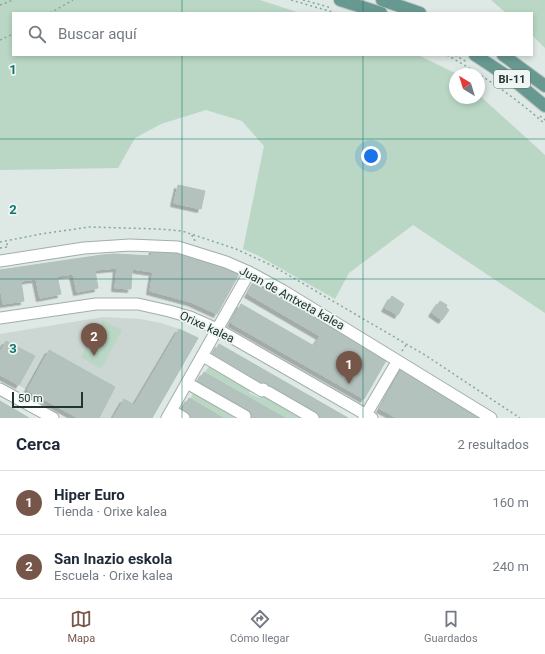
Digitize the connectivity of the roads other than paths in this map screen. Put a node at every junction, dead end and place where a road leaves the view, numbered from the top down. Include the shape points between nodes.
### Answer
1 (382, 0) edge
2 (338, 4) edge
3 (376, 12) edge
4 (417, 12) edge
5 (477, 56) edge
6 (504, 56) edge
7 (545, 86) edge
8 (545, 106) edge
9 (0, 261) edge
10 (245, 280) dead end
11 (0, 318) edge
12 (217, 329) junction
13 (203, 356) junction
14 (394, 367) dead end
15 (187, 383) junction
16 (0, 389) edge
17 (169, 414) edge
18 (49, 417) edge
19 (367, 417) edge
20 (184, 418) edge
21 (244, 418) edge
22 (313, 418) edge
23 (491, 418) edge

1 - 4 main road
2 - 3 main road
5 - 8 main road, BI-11 via 516,82
6 - 7 main road, BI-11
9 - 23 street, Juan de Antxeta kalea via 84,248 130,245 178,247 226,262 282,290
10 - 12 street
11 - 12 street, Orixe kalea via 96,304 138,304 190,317
12 - 13 street
12 - 19 street, Orixe kalea
13 - 15 street
13 - 22 street
14 - 19 street
15 - 17 street
15 - 21 street via 245,416
16 - 18 street
17 - 20 street

